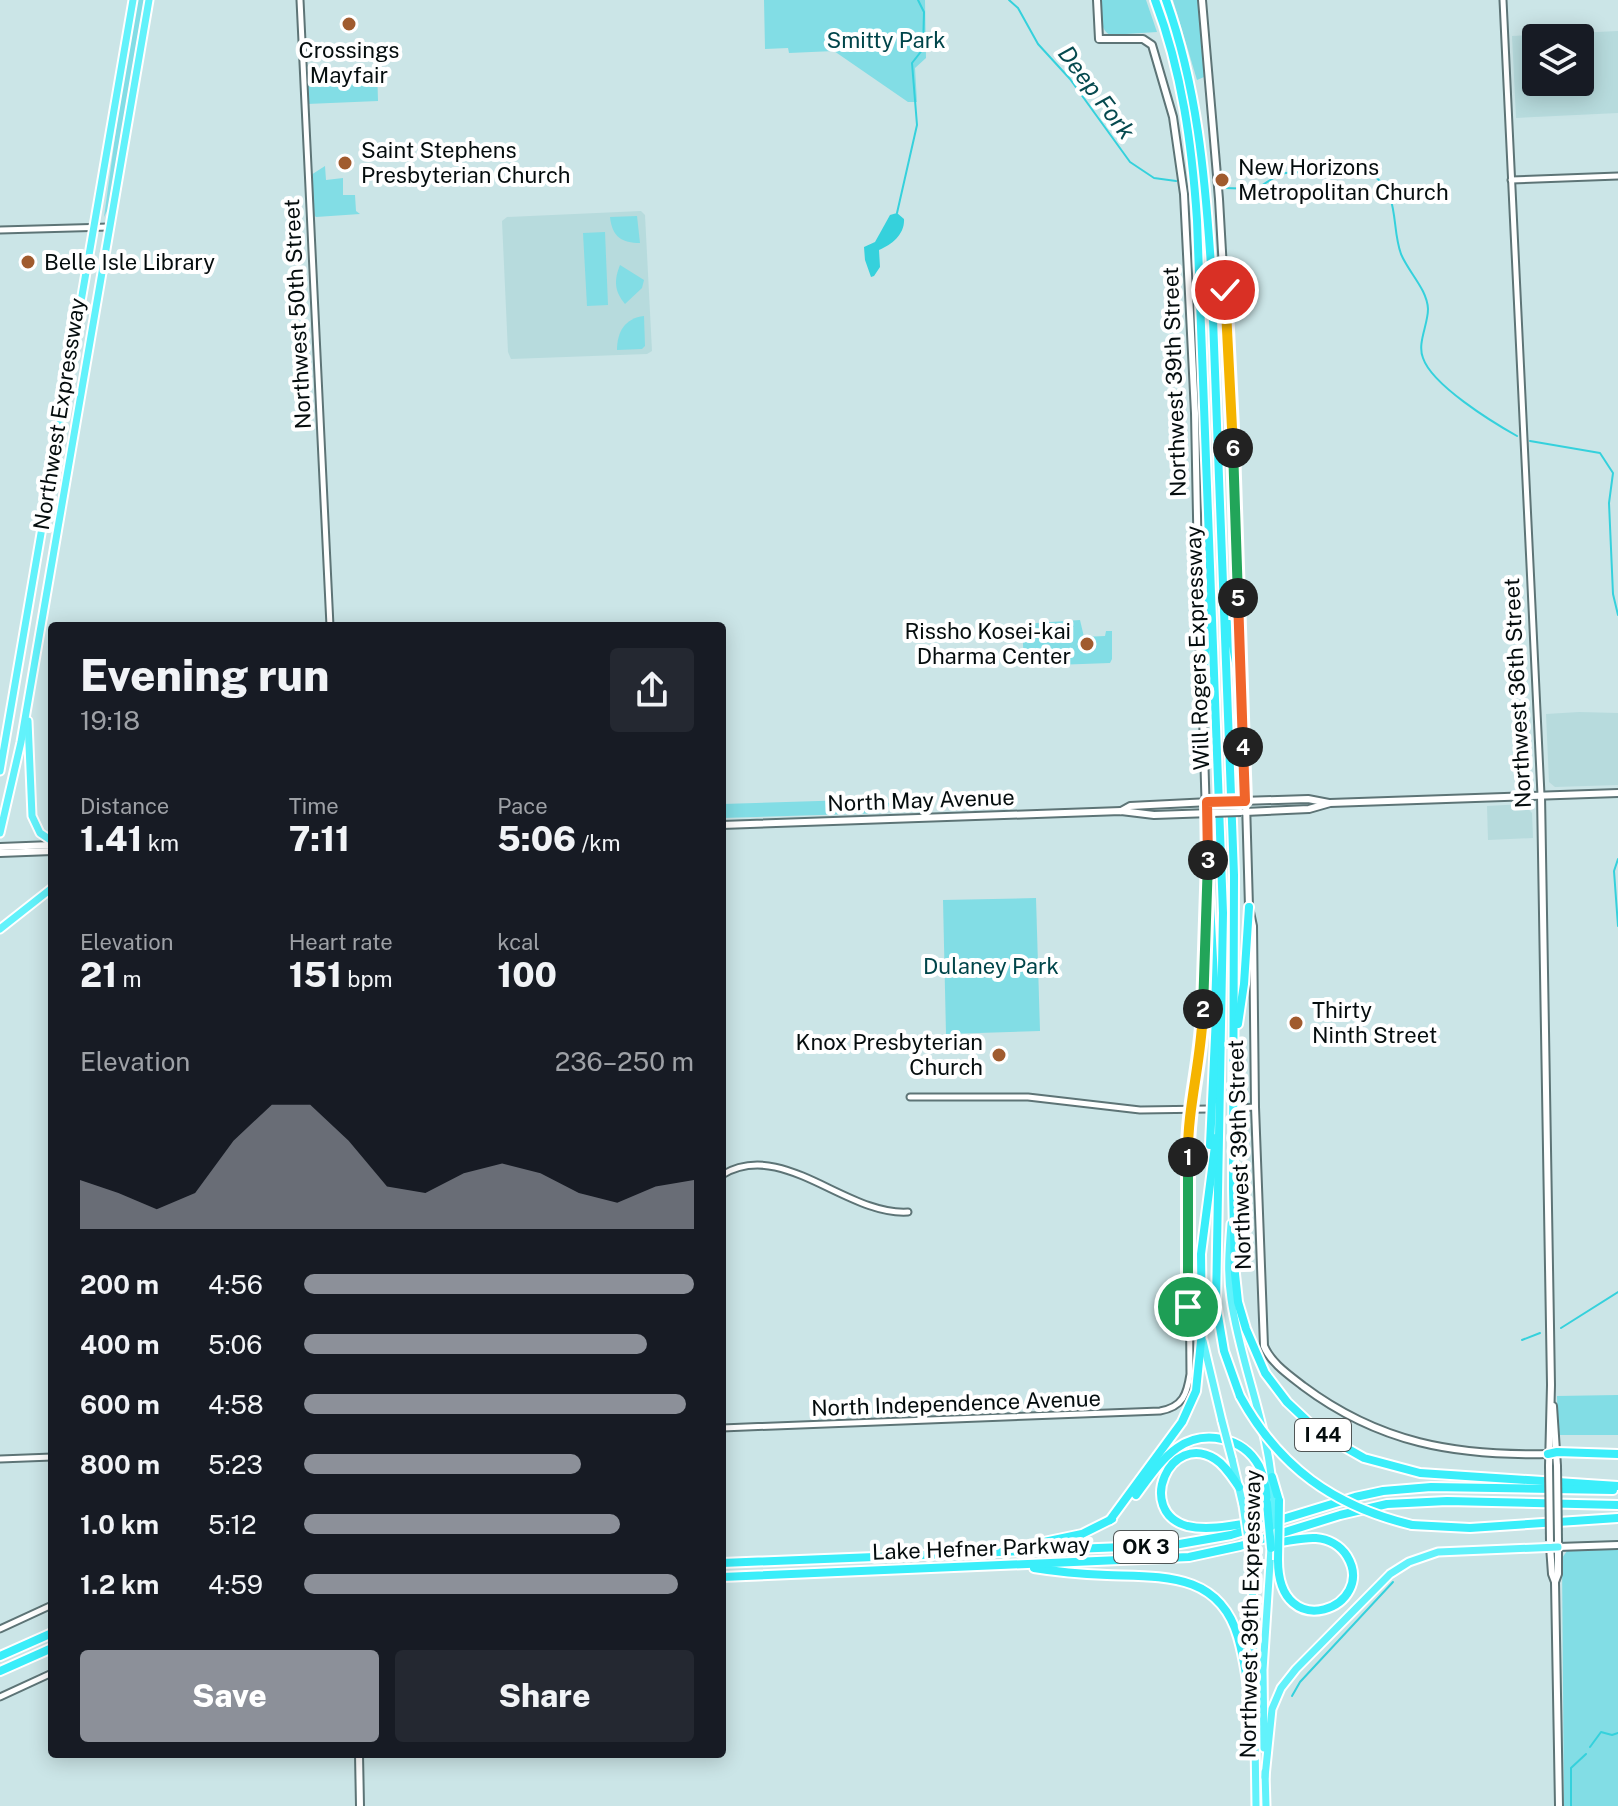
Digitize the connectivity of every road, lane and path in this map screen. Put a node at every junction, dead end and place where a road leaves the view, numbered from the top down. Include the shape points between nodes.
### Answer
1 (133, 0) edge
2 (149, 0) edge
3 (300, 0) edge
4 (1097, 0) edge
5 (1155, 0) edge
6 (1166, 0) edge
7 (1202, 0) edge
8 (1503, 0) edge
9 (1618, 176) edge
10 (1511, 180) junction
11 (109, 227) junction
12 (94, 228) junction
13 (0, 230) edge
14 (68, 379) junction
15 (80, 399) junction
16 (1212, 566) junction
17 (1223, 584) junction
18 (330, 622) edge
19 (1191, 664) dead end
20 (1200, 672) junction
21 (1203, 682) junction
22 (1241, 690) junction
23 (27, 711) junction
24 (9, 718) junction
25 (0, 730) edge
26 (0, 771) edge
27 (1618, 793) edge
28 (1541, 795) junction
29 (1243, 801) junction
30 (1209, 802) junction
31 (1330, 803) junction
32 (1121, 811) junction
33 (1243, 812) junction
34 (1209, 813) junction
35 (726, 825) edge
36 (0, 833) edge
37 (48, 842) edge
38 (48, 846) edge
39 (0, 850) edge
40 (1209, 884) junction
41 (48, 891) edge
42 (1249, 907) junction
43 (0, 929) edge
44 (1234, 1053) junction
45 (910, 1097) dead end
46 (1255, 1107) junction
47 (1240, 1108) dead end
48 (1210, 1109) dead end
49 (1190, 1110) junction
50 (1221, 1114) junction
51 (726, 1173) edge
52 (1233, 1189) junction
53 (1207, 1194) junction
54 (908, 1212) dead end
55 (1202, 1331) junction
56 (726, 1428) edge
57 (1552, 1453) junction
58 (1618, 1454) edge
59 (48, 1457) edge
60 (0, 1459) edge
61 (1272, 1477) joint
62 (1239, 1487) junction
63 (1618, 1488) edge
64 (1273, 1502) junction
65 (1618, 1505) edge
66 (1288, 1517) junction
67 (1618, 1518) edge
68 (1110, 1520) junction
69 (1554, 1543) junction
70 (1618, 1545) edge
71 (1240, 1546) junction
72 (1271, 1548) joint
73 (1000, 1552) junction
74 (1274, 1561) junction
75 (726, 1563) edge
76 (1009, 1565) junction
77 (726, 1577) edge
78 (48, 1607) edge
79 (0, 1629) edge
80 (48, 1635) edge
81 (48, 1651) edge
82 (0, 1656) edge
83 (0, 1671) edge
84 (48, 1675) edge
85 (0, 1697) edge
86 (1255, 1746) junction
87 (359, 1758) edge
88 (1265, 1777) junction
89 (360, 1806) edge
90 (1256, 1806) edge
91 (1266, 1806) edge
92 (1559, 1806) edge

1 - 12 highway, Northwest Expressway
2 - 11 highway, Northwest Expressway
3 - 18 street, Northwest 50th Street
4 - 20 main road, Northwest 39th Street via 1099,39 1148,40 1155,49 1182,171
5 - 16 highway, Will Rogers Expressway / I 44 via 1183,96 1194,174
6 - 17 highway, Will Rogers Expressway via 1193,94 1205,175
7 - 22 main road, Northwest 39th Street via 1225,290
8 - 10 street, Northwest 36th Street
9 - 10 street
10 - 28 street, Northwest 36th Street
11 - 12 street
11 - 15 highway, Northwest Expressway
12 - 13 street
12 - 14 highway, Northwest Expressway
14 - 15 highway
14 - 24 highway, Northwest Expressway
15 - 23 highway, Northwest Expressway
16 - 21 highway
16 - 50 highway, Will Rogers Expressway / I 44 via 1223,913
17 - 22 highway
17 - 44 highway, Will Rogers Expressway via 1234,875
19 - 20 main road
20 - 21 main road, Northwest 39th Street
21 - 30 main road, Northwest 39th Street
22 - 29 main road, Northwest 39th Street
23 - 36 highway, Northwest Expressway
23 - 37 highway via 32,816
24 - 25 highway
24 - 26 highway, Northwest Expressway
27 - 28 main road, North May Avenue
28 - 31 main road, North May Avenue
28 - 57 main road, Northwest 36th Street
29 - 30 main road, North May Avenue, bridge
29 - 31 main road, North May Avenue
29 - 33 main road, Northwest 39th Street
30 - 32 main road, North May Avenue via 1130,806
30 - 34 main road, Northwest 39th Street
31 - 33 main road, North May Avenue
32 - 34 main road, North May Avenue
32 - 35 main road, North May Avenue
33 - 34 main road, North May Avenue, bridge
33 - 42 main road, Northwest 39th Street
34 - 40 main road, Northwest 39th Street
38 - 39 main road
40 - 49 main road, Northwest 39th Street via 1202,1038
40 - 53 highway via 1216,1037
41 - 43 highway
42 - 44 highway
42 - 46 main road, Northwest 39th Street
44 - 52 highway, Will Rogers Expressway
45 - 49 street via 1028,1097
46 - 47 street
46 - 57 main road, Northwest 39th Street via 1266,1350 1323,1400 1401,1438 1464,1452
48 - 49 street
49 - 56 street, North Independence Avenue via 1190,1374 1178,1405 1163,1411
50 - 53 highway
50 - 67 highway, Will Rogers Expressway / I 44, bridge via 1216,1304 1224,1351 1240,1396 1272,1444 1313,1482 1351,1505 1412,1525 1470,1528
51 - 54 street via 770,1165 885,1211
52 - 61 highway, Northwest 39th Expressway via 1230,1293
52 - 63 highway, Will Rogers Expressway / I 44 via 1236,1288 1250,1341 1275,1388 1320,1433 1364,1458 1406,1471
53 - 55 highway via 1200,1274
55 - 62 highway, Northwest 39th Expressway, bridge
55 - 68 highway via 1199,1378 1189,1411
57 - 58 highway
57 - 69 main road, Northwest 36th Street, bridge
57 - 69 main road, Northwest 36th Street, bridge via 1557,1466
59 - 60 street
61 - 64 highway
62 - 66 highway via 1216,1459 1196,1454 1170,1466 1161,1496 1173,1518 1197,1527
62 - 86 highway, Northwest 39th Expressway, bridge via 1252,1566
63 - 66 highway, Lake Hefner Parkway / OK 3 via 1416,1488 1355,1497
64 - 68 highway via 1250,1454 1232,1442 1205,1438 1174,1451
64 - 72 highway, bridge
64 - 74 highway, bridge
65 - 71 highway, Lake Hefner Parkway / OK 3 via 1403,1503 1340,1515
66 - 73 highway, Lake Hefner Parkway / OK 3 via 1189,1543
68 - 73 highway via 1082,1534
69 - 70 main road
69 - 88 highway via 1438,1552 1390,1574 1281,1688 1272,1709
69 - 92 main road, Northwest 36th Street
71 - 74 highway via 1308,1539 1331,1542 1349,1560 1349,1589 1332,1608 1299,1608 1283,1591
71 - 76 highway, Lake Hefner Parkway / OK 3 via 1163,1560
72 - 74 highway, Northwest 39th Expressway
73 - 75 highway, Lake Hefner Parkway / OK 3
74 - 88 highway, Northwest 39th Expressway via 1263,1670
76 - 77 highway, Lake Hefner Parkway / OK 3
76 - 86 highway via 1165,1577 1206,1591 1229,1616 1238,1636
78 - 79 street
80 - 82 highway
81 - 83 highway
84 - 85 street
86 - 90 highway, Northwest 39th Expressway
87 - 89 main road
88 - 91 highway, Northwest 39th Expressway

